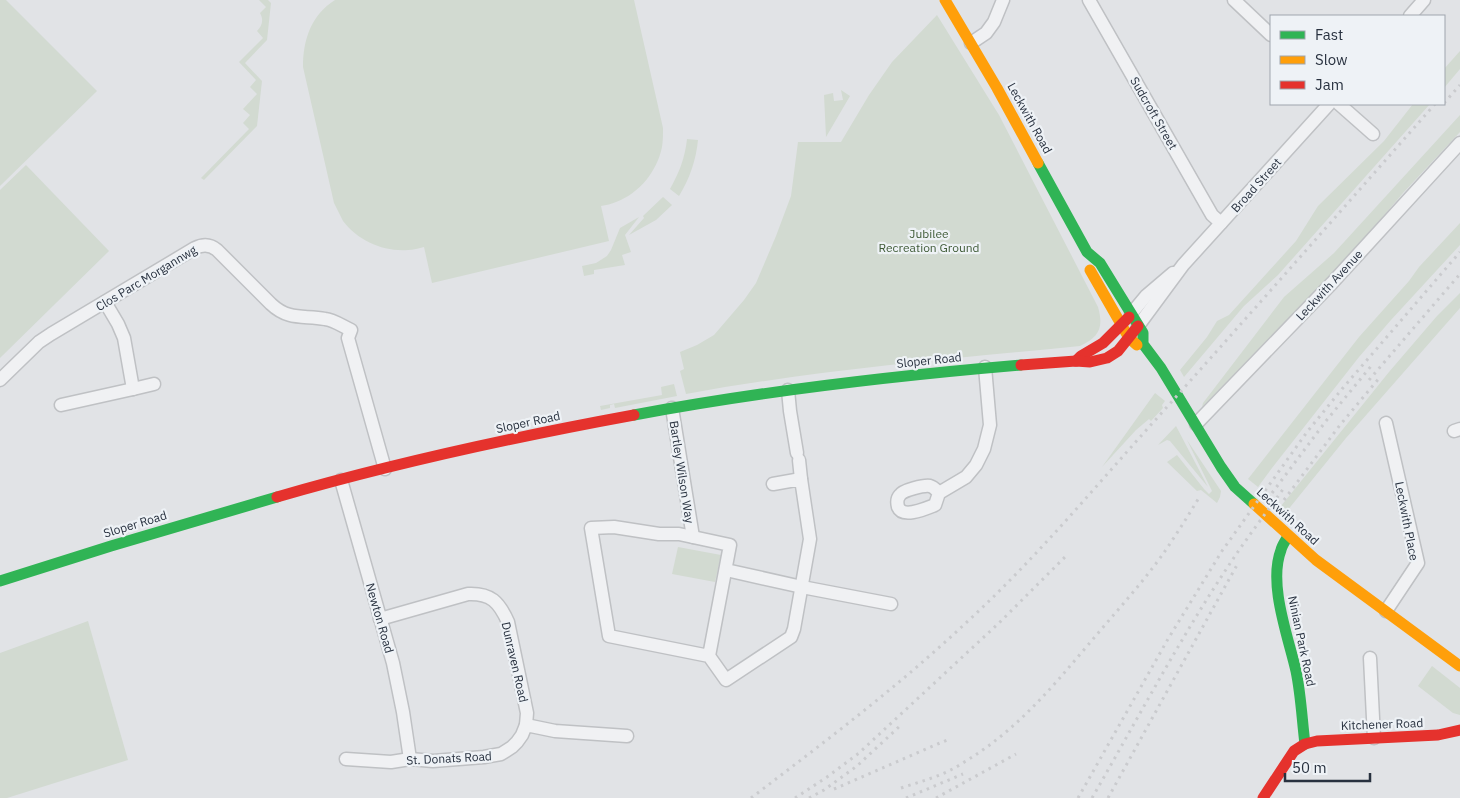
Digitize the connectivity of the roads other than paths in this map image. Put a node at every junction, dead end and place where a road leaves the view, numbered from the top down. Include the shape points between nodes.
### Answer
1 (946, 0) edge
2 (1003, 0) edge
3 (1089, 0) edge
4 (1236, 0) edge
5 (1424, 0) edge
6 (1411, 15) edge
7 (1270, 34) edge
8 (971, 43) junction
9 (1328, 105) edge
10 (1339, 105) edge
11 (1373, 134) dead end
12 (1460, 143) edge
13 (1221, 223) junction
14 (1087, 252) junction
15 (1183, 265) junction
16 (105, 302) junction
17 (1131, 314) junction
18 (1121, 325) junction
19 (1138, 326) junction
20 (1129, 338) junction
21 (1143, 344) junction
22 (1076, 361) junction
23 (985, 368) junction
24 (0, 380) edge
25 (154, 384) dead end
26 (133, 389) junction
27 (788, 390) junction
28 (61, 405) dead end
29 (672, 408) junction
30 (1386, 423) dead end
31 (1196, 424) junction
32 (385, 469) junction
33 (341, 480) junction
34 (801, 480) junction
35 (773, 484) dead end
36 (939, 493) dead end
37 (1288, 536) junction
38 (693, 537) junction
39 (726, 570) junction
40 (0, 582) edge
41 (802, 587) junction
42 (891, 604) dead end
43 (1386, 611) junction
44 (380, 619) junction
45 (709, 656) junction
46 (1370, 658) dead end
47 (1460, 666) edge
48 (526, 726) junction
49 (1460, 730) edge
50 (627, 736) dead end
51 (1374, 738) junction
52 (1305, 744) junction
53 (346, 759) dead end
54 (410, 759) junction
55 (1263, 798) edge

1 - 8 street, Leckwith Road
2 - 8 street via 986,34
3 - 13 street, Sudcroft Street via 1212,216
4 - 7 street
5 - 6 street
8 - 14 street, Leckwith Road
9 - 13 street, Broad Street
10 - 11 street
12 - 31 street, Leckwith Avenue via 1332,284
13 - 15 street, Broad Street
14 - 17 street, Leckwith Road via 1100,263
14 - 18 street, Leckwith Road via 1089,268
15 - 17 street, Broad Street via 1146,296
15 - 19 street, Broad Street
16 - 24 street, Clos Parc Morgannwg via 39,342
16 - 26 street via 124,338
16 - 32 street, Clos Parc Morgannwg via 195,248 203,245 215,248 281,312 331,320 351,330 348,338
17 - 18 street, Sloper Road
17 - 19 street, Leckwith Road
18 - 20 street, Leckwith Road
18 - 22 street, Sloper Road via 1100,346 1080,355
19 - 20 street, Sloper Road
19 - 21 street, Leckwith Road via 1143,333
20 - 21 street, Leckwith Road via 1136,345
20 - 22 street, Sloper Road via 1114,355 1081,364
21 - 31 street, Leckwith Road
22 - 23 street, Sloper Road
23 - 27 street, Sloper Road
23 - 36 street via 990,425 984,449 966,477
25 - 26 street
26 - 28 street
27 - 29 street, Sloper Road
27 - 34 street
29 - 32 street, Sloper Road via 559,429
29 - 38 street, Bartley Wilson Way
30 - 43 street, Leckwith Place via 1418,563
31 - 37 street, Leckwith Road via 1236,488
32 - 33 street, Sloper Road
33 - 40 street, Sloper Road via 145,535
33 - 44 street, Newton Road
34 - 35 street
34 - 41 street via 810,539
37 - 43 street, Leckwith Road
37 - 52 street, Ninian Park Road via 1279,555 1277,584 1296,672
38 - 39 street, Bartley Wilson Way via 730,544
38 - 45 street, Bartley Wilson Way via 614,527 591,528 609,636
39 - 41 street
39 - 45 street, Bartley Wilson Way
41 - 42 street
41 - 45 street via 791,637 726,680
43 - 47 street, Leckwith Road
44 - 48 street, Dunraven Road via 468,594 477,594 495,602 502,608 508,622 527,713
44 - 54 street, Newton Road via 393,664
46 - 51 street
48 - 50 street
48 - 54 street, St. Donats Road via 517,742 501,754 433,761
49 - 51 street, Kitchener Road via 1438,735
51 - 52 street, Kitchener Road via 1317,740
52 - 55 street via 1294,751
53 - 54 street, St. Donats Road via 391,762

